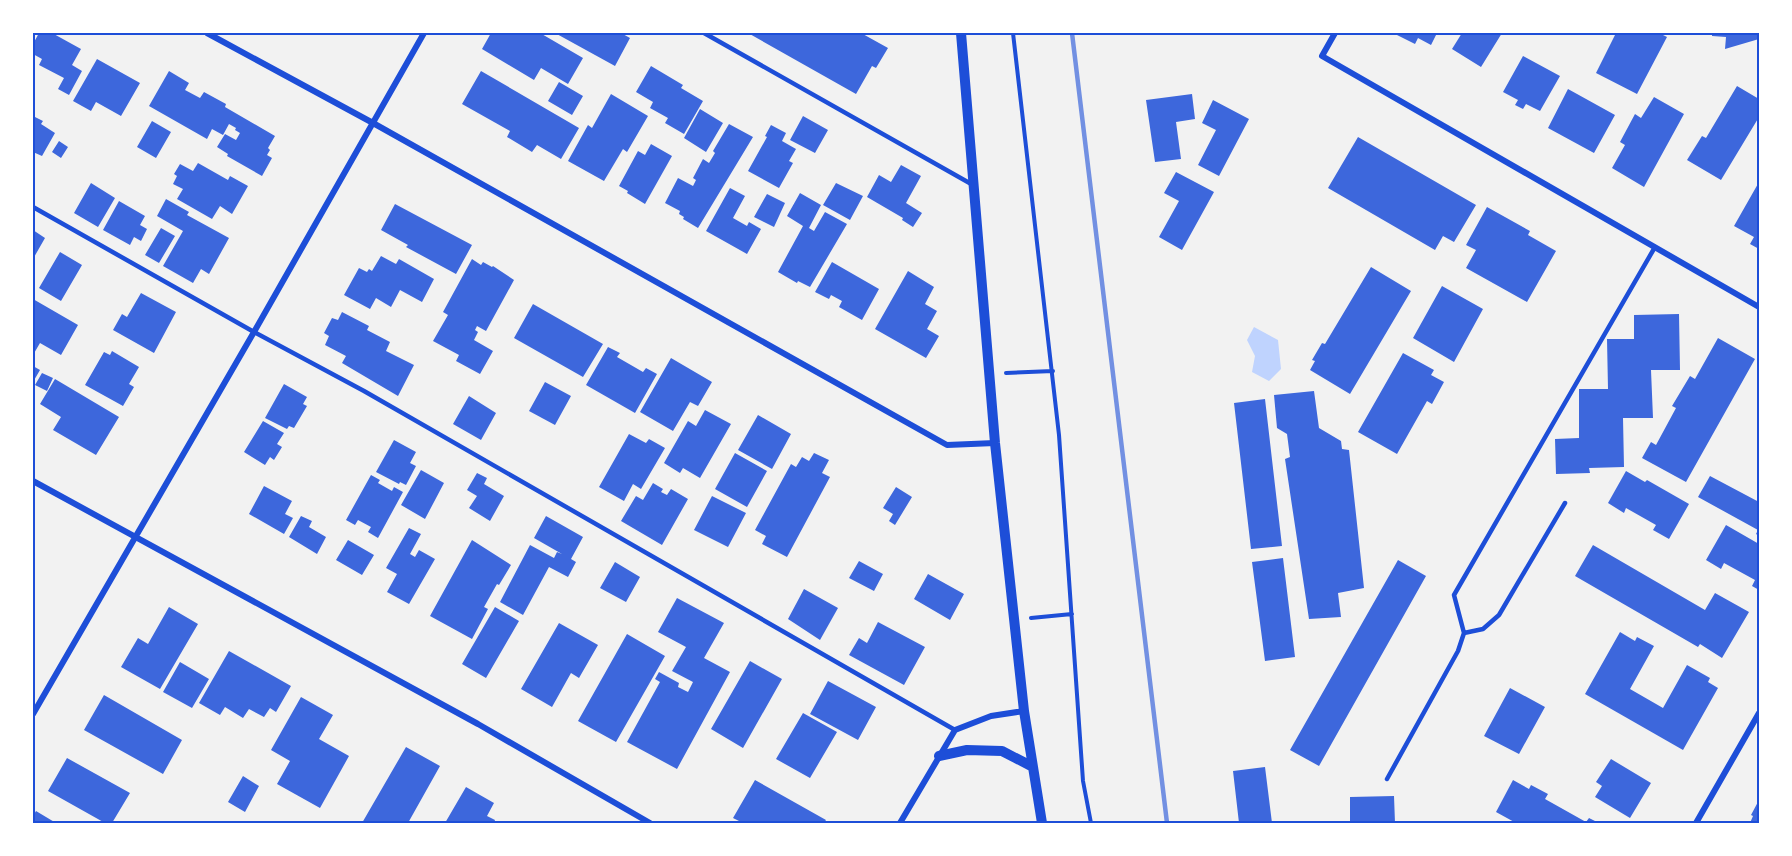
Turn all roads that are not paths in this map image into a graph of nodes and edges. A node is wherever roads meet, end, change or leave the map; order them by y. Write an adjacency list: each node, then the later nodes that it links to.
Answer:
1 (207, 33): 6 (street)
2 (424, 33): 6 (street)
3 (704, 33): 7 (lane)
4 (961, 33): 7 (street)
5 (1335, 33): 9 (street)
6 (373, 123): 11 (street); 12 (street)
7 (974, 186): 12 (street)
8 (33, 207): 11 (lane)
9 (1655, 247): 10 (street); 16 (lane)
10 (1759, 307)
11 (254, 332): 15 (street); 20 (lane)
12 (995, 443): 17 (street)
13 (33, 481): 15 (street)
14 (1565, 502): 16 (lane)
15 (134, 537): 19 (street); 24 (street)
16 (1464, 633): 23 (lane)
17 (1024, 711): 20 (street); 22 (street)
18 (1759, 713): 27 (street)
19 (33, 714)
20 (955, 730): 21 (street)
21 (939, 756): 22 (street); 25 (street)
22 (1033, 767): 26 (street)
23 (1387, 779)
24 (650, 823)
25 (900, 823)
26 (1042, 823)
27 (1696, 823)

